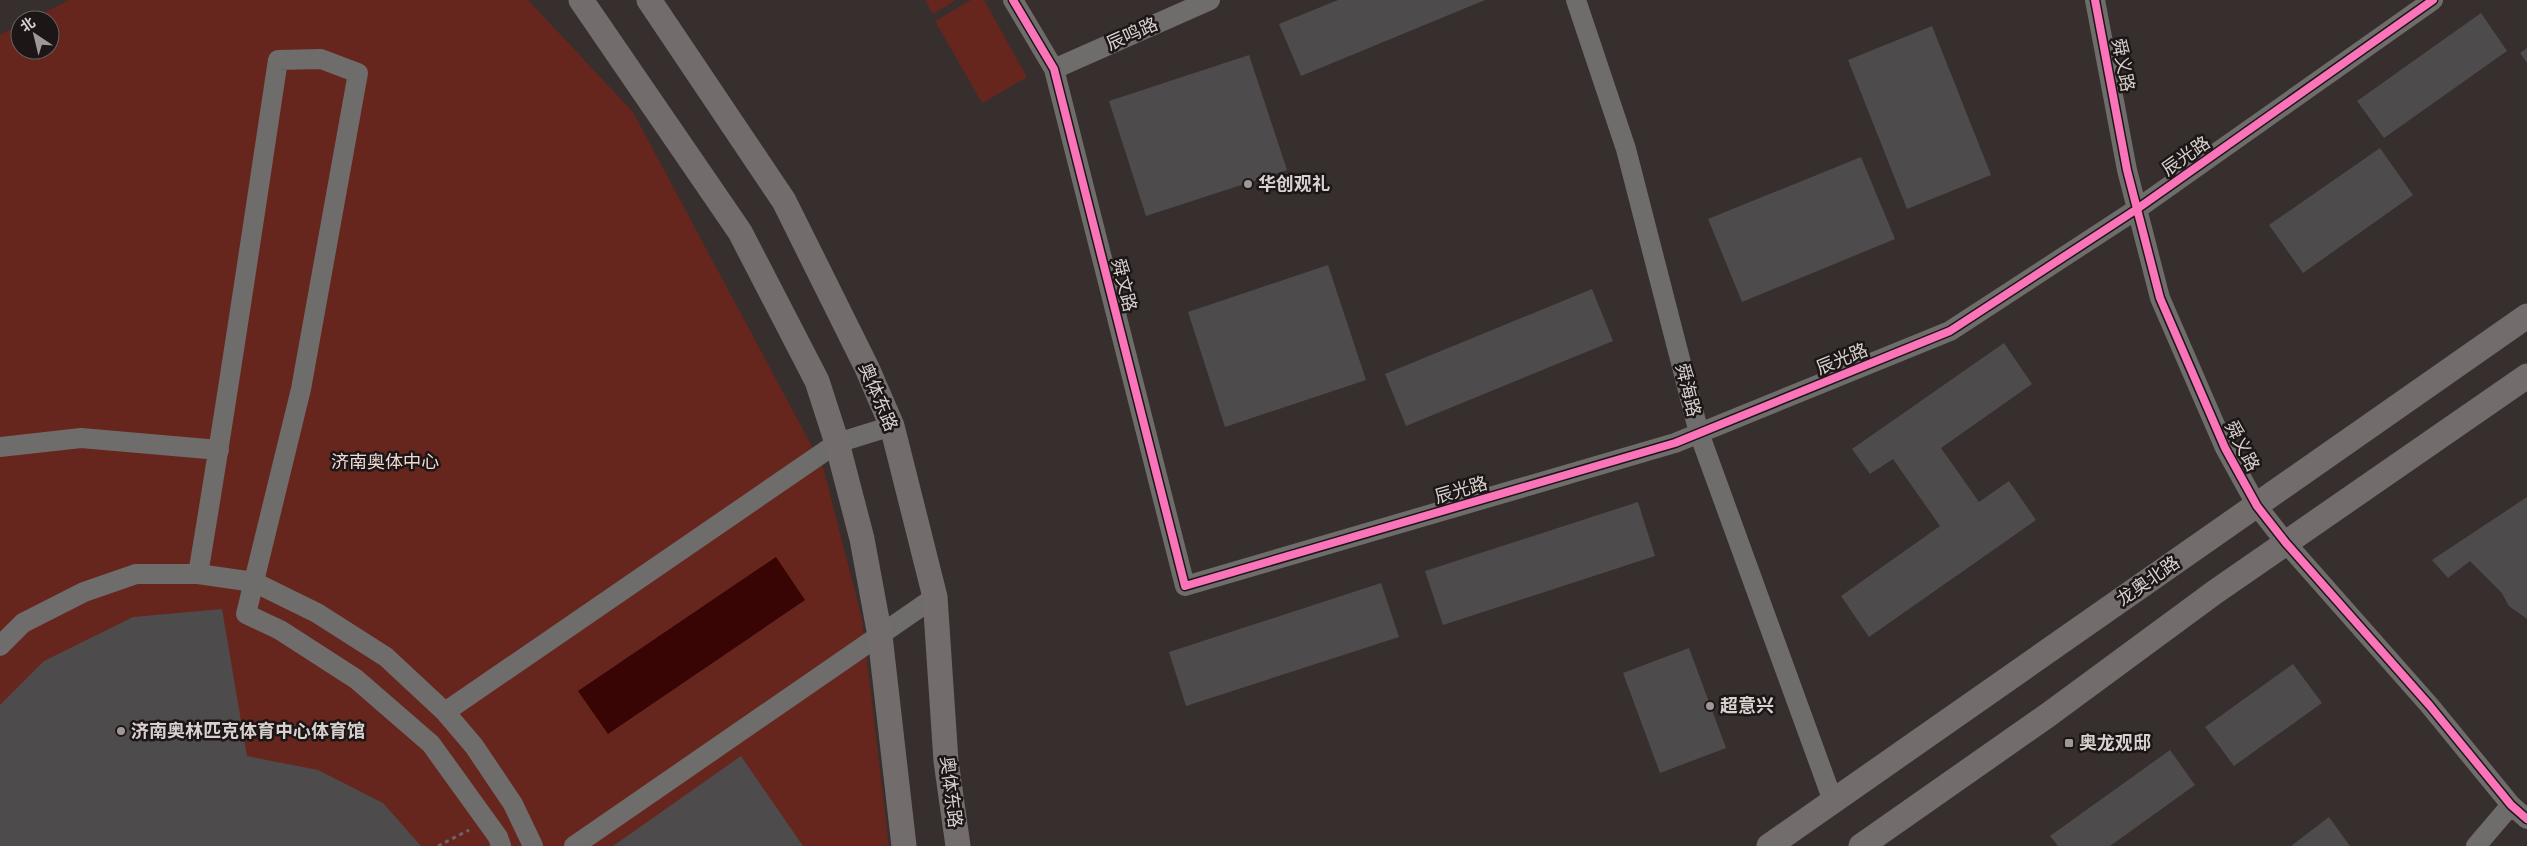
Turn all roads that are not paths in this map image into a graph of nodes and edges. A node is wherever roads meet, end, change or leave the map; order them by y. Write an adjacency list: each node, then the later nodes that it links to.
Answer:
1 (581, 0): 14 (main road)
2 (650, 0): 12 (main road, 奥体东路)
3 (1013, 0): 8 (street, 舜文路)
4 (1210, 0): 8 (street, 辰鸣路)
5 (1576, 0): 13 (street, 舜海路)
6 (2095, 0): 9 (street, 舜义路)
7 (2433, 0): 9 (street, 辰光路)
8 (1054, 69): 21 (street, 舜文路)
9 (2137, 209): 13 (street, 辰光路); 17 (street, 舜义路)
10 (2527, 316): 17 (main road, 龙奥北路)
11 (2527, 376): 18 (main road)
12 (892, 426): 14 (street); 22 (main road, 奥体东路)
13 (1698, 433): 21 (street, 辰光路); 26 (street, 舜海路)
14 (837, 443): 23 (main road); 25 (street)
15 (0, 447): 16 (street)
16 (219, 450): 19 (street); 20 (street)
17 (2257, 506): 18 (street, 舜义路); 26 (main road, 龙奥北路)
18 (2286, 543): 27 (street, 舜义路); 35 (main road)
19 (198, 574): 20 (street); 24 (street)
20 (254, 582): 25 (street); 29 (street)
21 (1185, 586)
22 (935, 597): 23 (street); 33 (main road, 奥体东路)
23 (880, 636): 31 (street); 32 (main road)
24 (0, 646)
25 (445, 712): 30 (street)
26 (1833, 801): 34 (main road, 龙奥北路)
27 (2511, 805): 28 (street, 舜义路); 36 (street)
28 (2527, 819)
29 (501, 846)
30 (532, 846)
31 (574, 846)
32 (904, 846)
33 (958, 846)
34 (1769, 846)
35 (1861, 846)
36 (2476, 846)

